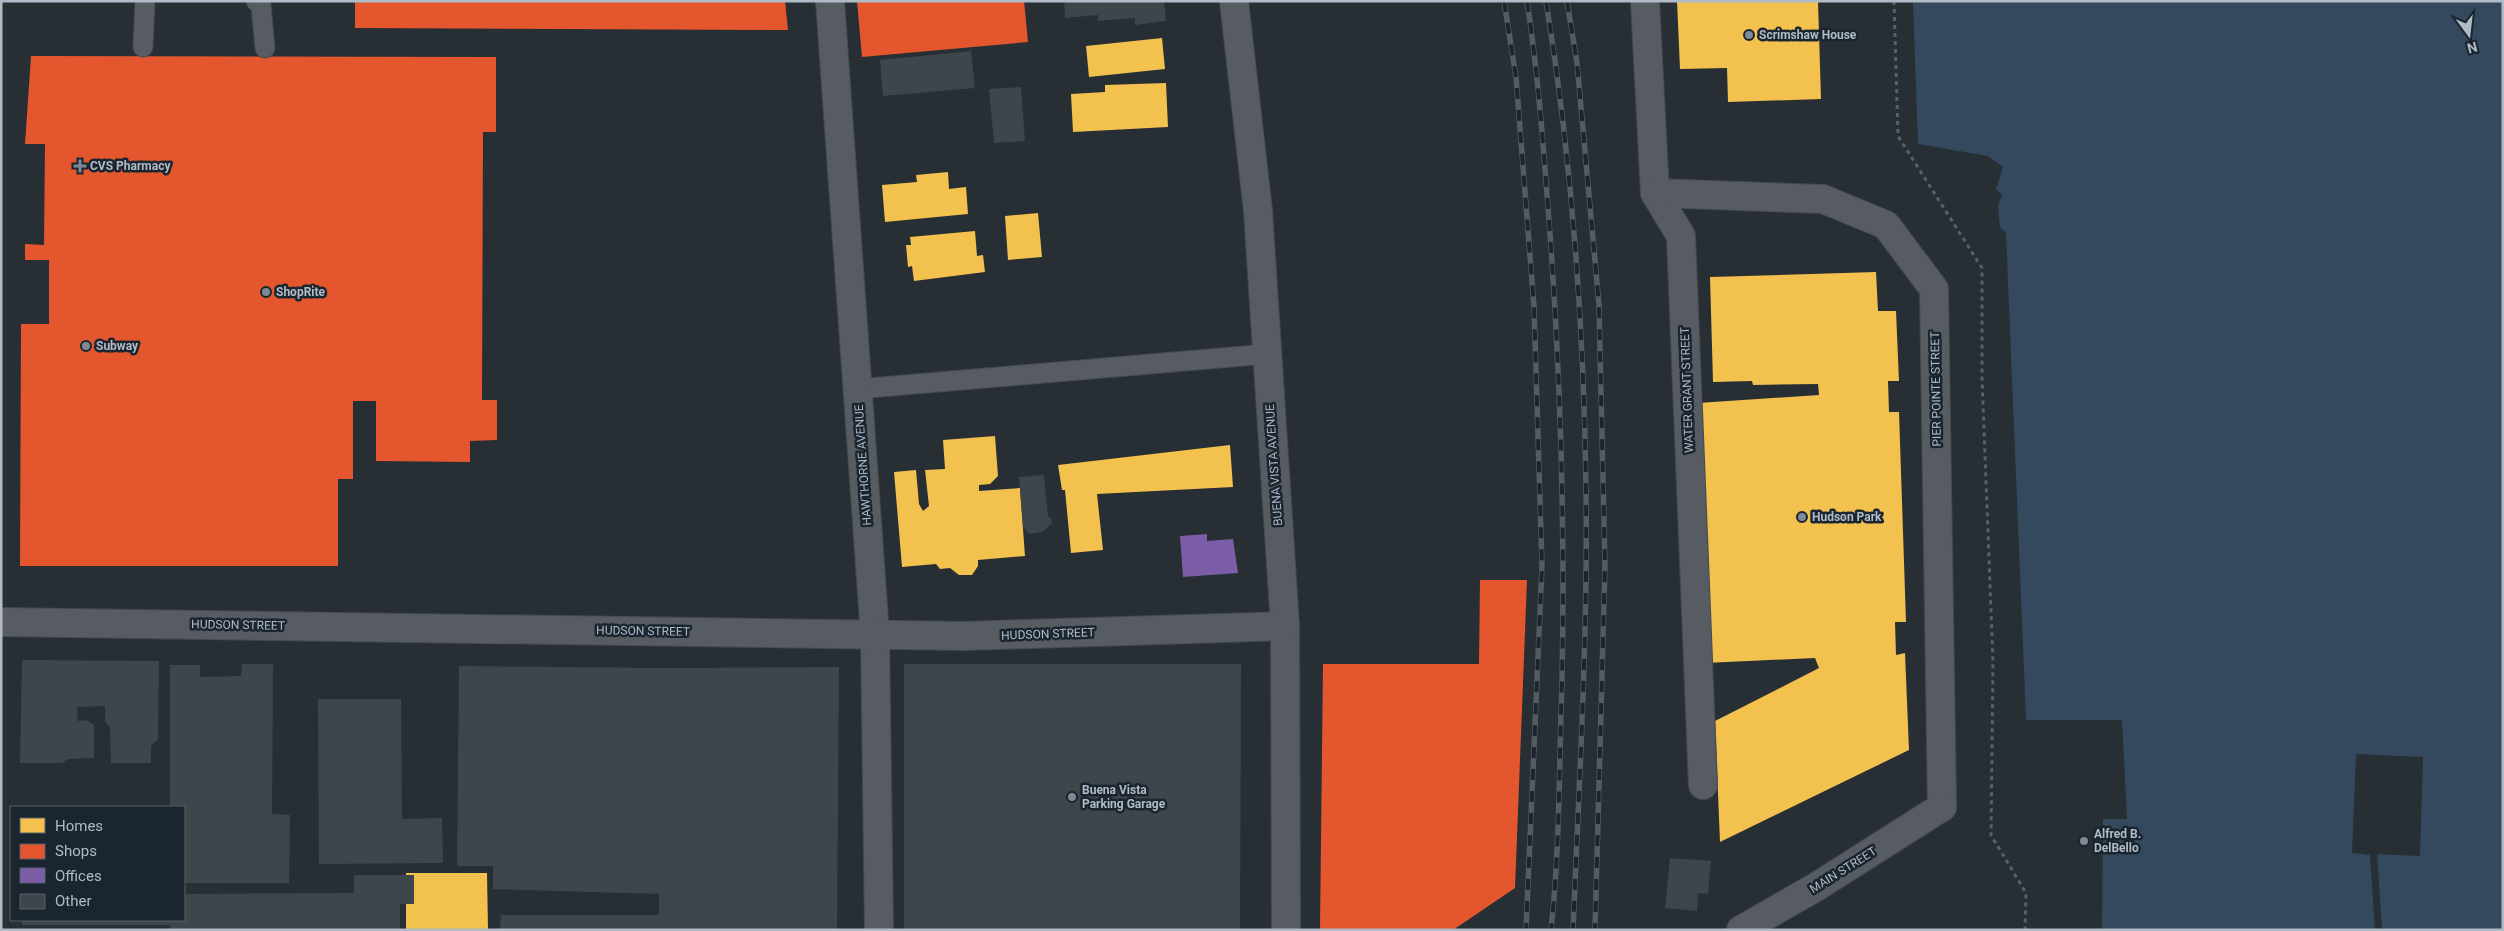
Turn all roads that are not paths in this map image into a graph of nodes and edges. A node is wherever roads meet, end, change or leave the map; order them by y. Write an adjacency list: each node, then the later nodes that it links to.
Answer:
1 (145, 1): 6 (lane)
2 (256, 1): 7 (lane)
3 (830, 1): 10 (street, HAWTHORNE AVENUE)
4 (1234, 1): 9 (street, BUENA VISTA AVENUE)
5 (1645, 1): 8 (street, WATER GRANT STREET)
6 (143, 47)
7 (264, 48)
8 (1655, 193): 14 (street, WATER GRANT STREET); 15 (street, PIER POINTE STREET)
9 (1267, 354): 10 (lane); 12 (street, BUENA VISTA AVENUE)
10 (858, 390): 13 (street, HAWTHORNE AVENUE)
11 (1, 622): 13 (street, HUDSON STREET)
12 (1285, 626): 13 (street, HUDSON STREET); 17 (street, BUENA VISTA AVENUE)
13 (875, 635): 16 (street, HAWTHORNE AVENUE)
14 (1703, 785)
15 (1942, 806): 18 (street, MAIN STREET)
16 (879, 930)
17 (1286, 930)
18 (1741, 930)

